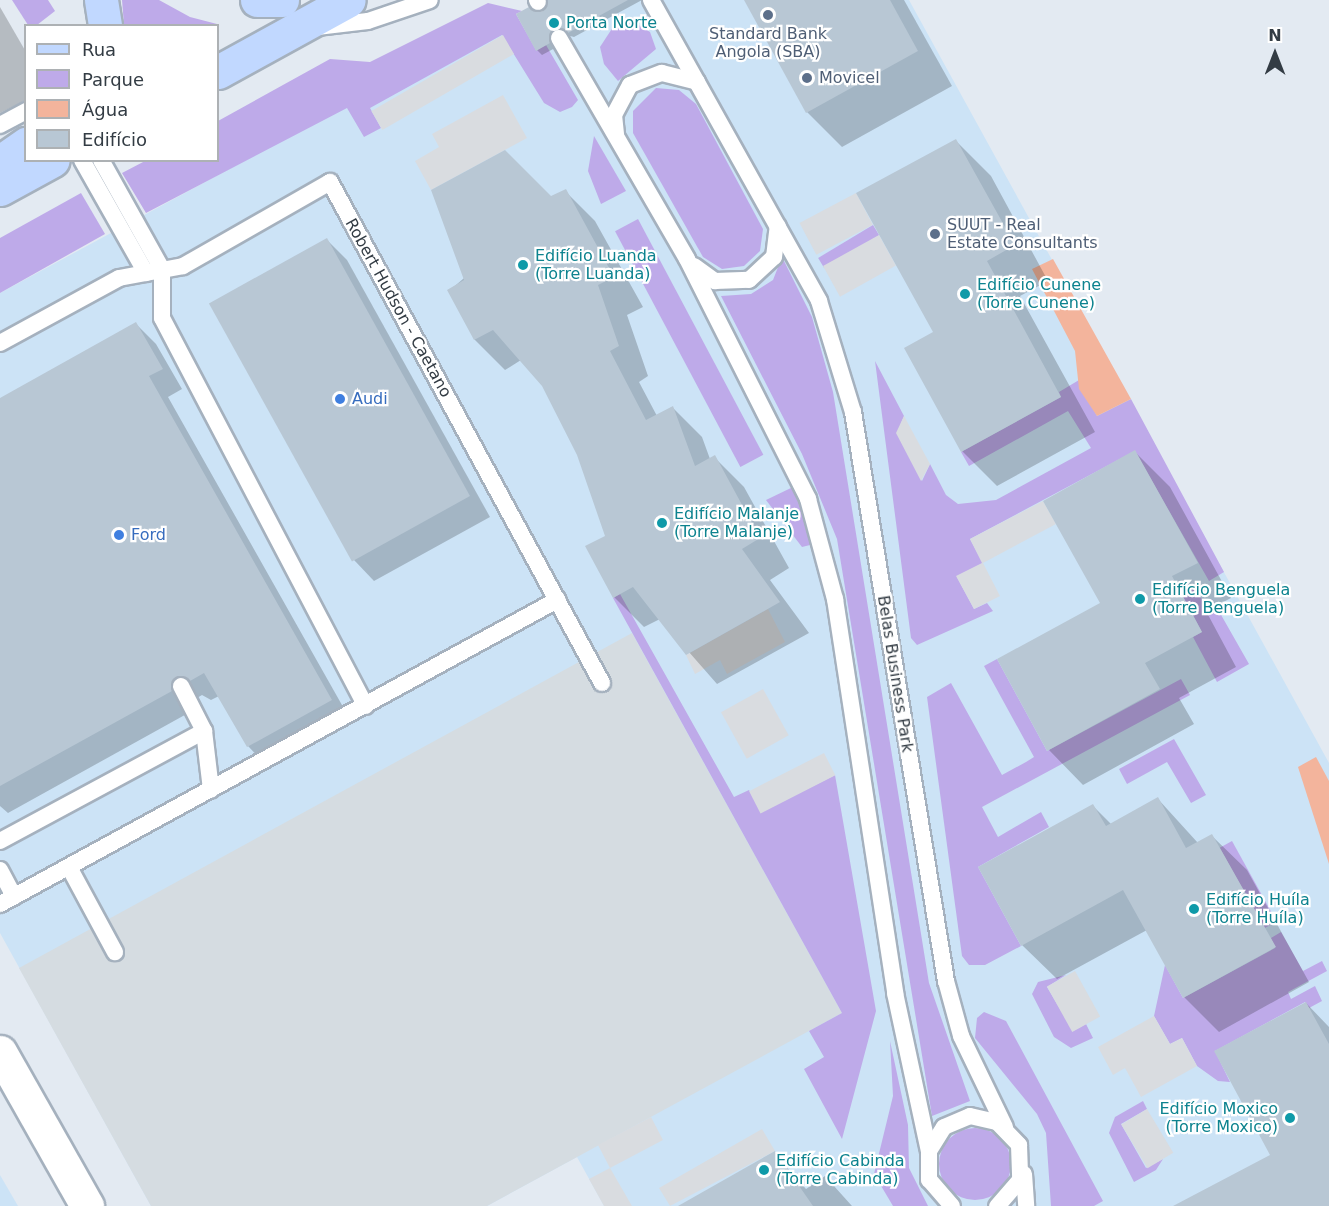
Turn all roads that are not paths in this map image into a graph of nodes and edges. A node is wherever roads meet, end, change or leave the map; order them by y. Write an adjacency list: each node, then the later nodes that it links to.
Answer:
1 (101, 0): 7 (main road)
2 (257, 0): 3 (main road)
3 (282, 0)
4 (349, 0): 8 (main road)
5 (430, 0): 8 (lane)
6 (651, 0): 11 (lane, Belas Business Park)
7 (105, 24)
8 (298, 29): 10 (main road)
9 (559, 38): 15 (lane)
10 (219, 71)
11 (698, 82): 15 (lane); 21 (lane, Belas Business Park)
12 (24, 112): 13 (lane)
13 (0, 125)
14 (24, 145): 16 (main road)
15 (621, 148): 22 (lane)
16 (0, 162)
17 (49, 162): 20 (main road)
18 (83, 162): 23 (lane)
19 (102, 162): 23 (lane)
20 (0, 189)
21 (778, 224): 22 (lane); 37 (lane, Belas Business Park)
22 (687, 259): 38 (lane)
23 (154, 271): 24 (lane, Robert Hudson - Caetano); 25 (lane, Robert Hudson - Caetano); 28 (lane)
24 (0, 343)
25 (557, 600): 26 (lane, Robert Hudson - Caetano); 28 (lane)
26 (602, 683)
27 (181, 686): 29 (lane)
28 (366, 706): 30 (lane)
29 (204, 730): 30 (lane); 31 (lane)
30 (211, 790): 32 (lane)
31 (0, 841)
32 (69, 867): 34 (lane); 35 (lane)
33 (0, 870): 34 (lane)
34 (7, 900)
35 (115, 952)
36 (0, 1052): 41 (street)
37 (1005, 1127): 38 (lane); 39 (lane, Belas Business Park)
38 (928, 1151): 40 (lane)
39 (1023, 1166): 42 (lane); 43 (lane, Belas Business Park)
40 (949, 1205)
41 (87, 1206)
42 (997, 1206)
43 (1026, 1206)

